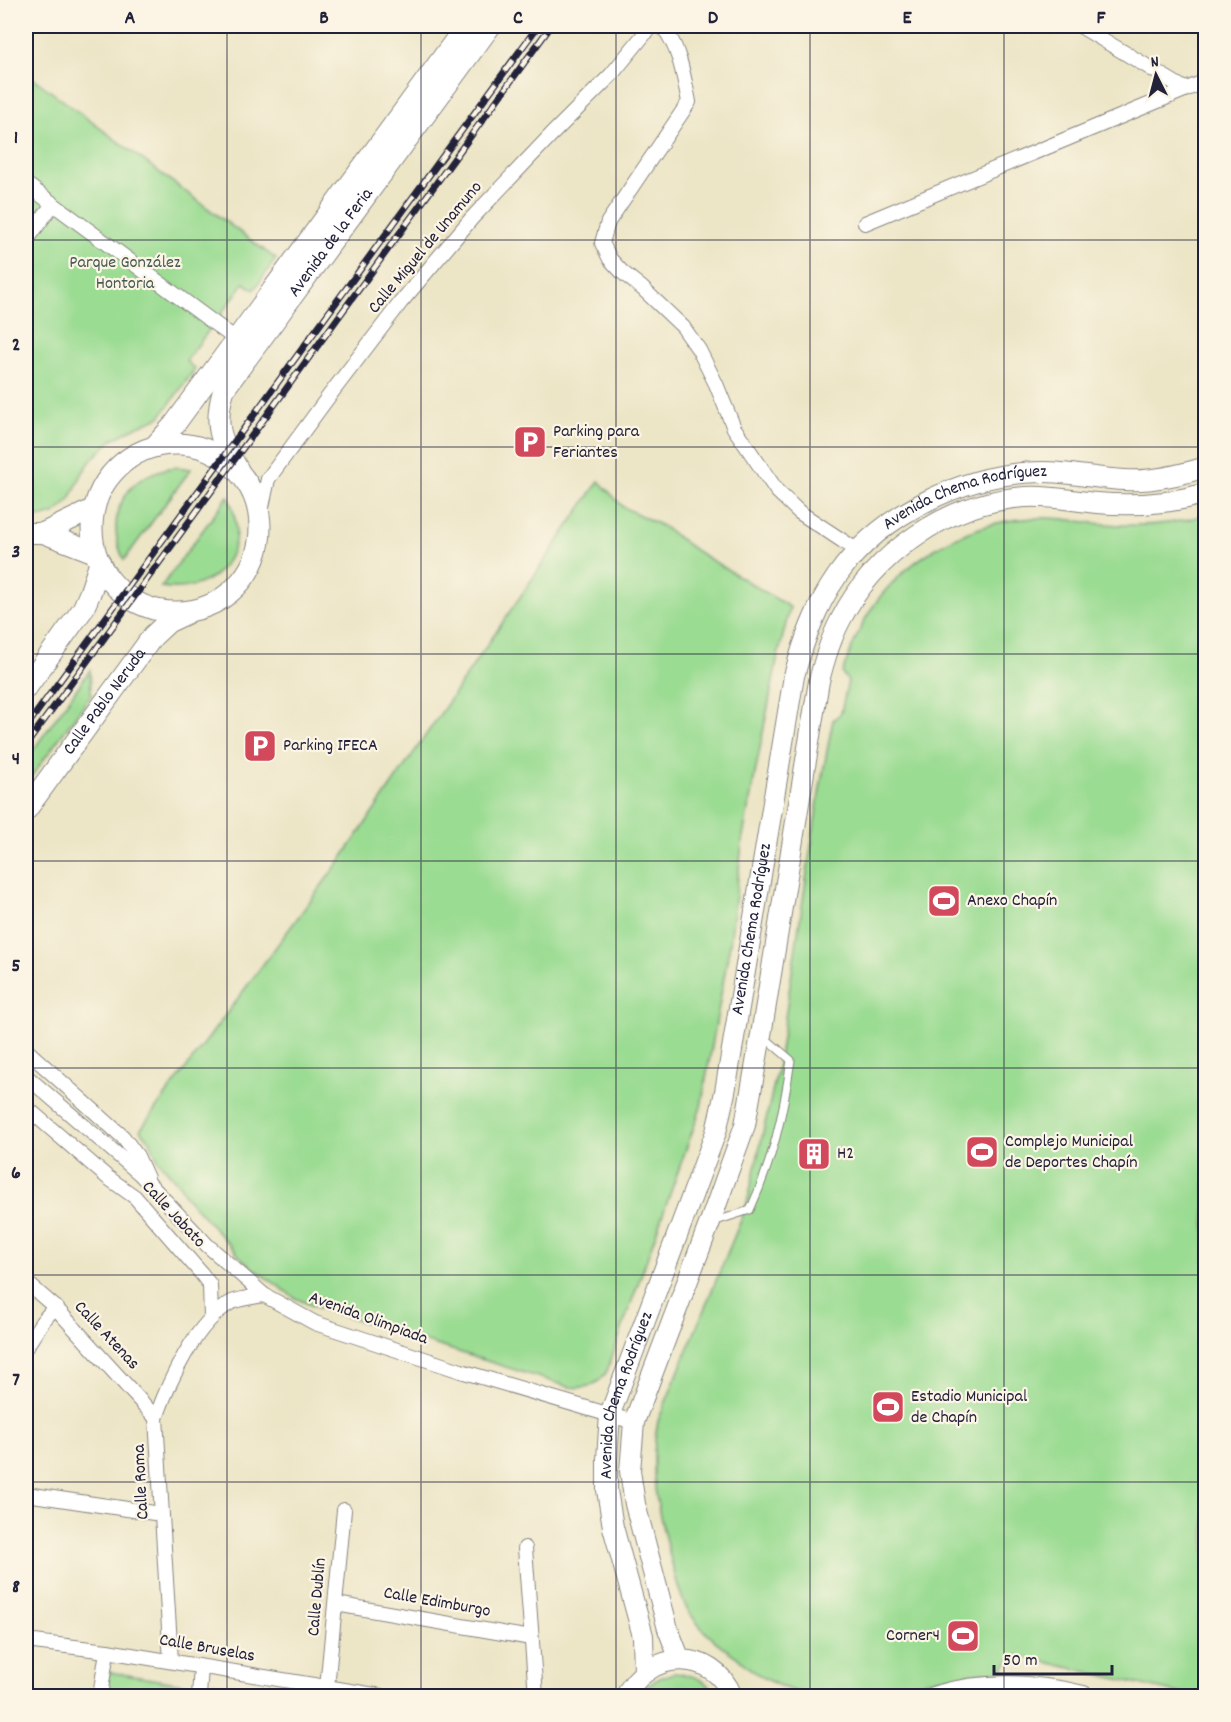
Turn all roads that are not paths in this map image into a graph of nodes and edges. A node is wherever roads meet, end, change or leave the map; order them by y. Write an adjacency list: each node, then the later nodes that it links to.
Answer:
1 (466, 26): 12 (main road, Avenida de la Feria)
2 (490, 26): 15 (main road, Avenida de la Feria)
3 (651, 26): 18 (street, Calle Miguel de Unamuno)
4 (662, 26): 20 (street)
5 (1080, 26): 7 (street)
6 (1206, 81): 7 (street)
7 (1185, 89): 10 (street)
8 (26, 184): 9 (street)
9 (53, 204): 11 (street); 12 (street)
10 (865, 223)
11 (26, 242)
12 (237, 340): 13 (main road, Avenida de la Feria)
13 (155, 446): 15 (main road); 17 (main road)
14 (1206, 467): 20 (main road, Avenida Chema Rodríguez)
15 (238, 470): 18 (main road)
16 (1206, 493): 25 (main road, Avenida Chema Rodríguez)
17 (93, 509): 19 (main road); 21 (main road)
18 (260, 516): 22 (main road)
19 (34, 533): 21 (main road)
20 (858, 550): 38 (main road, Avenida Chema Rodríguez)
21 (97, 558): 22 (main road); 23 (main road)
22 (196, 610): 24 (main road, Calle Pablo Neruda)
23 (26, 688)
24 (26, 810)
25 (761, 1035): 31 (main road, Avenida Chema Rodríguez); 31 (lane)
26 (26, 1050): 29 (street)
27 (26, 1076): 29 (street, Avenida Olimpiada)
28 (26, 1107): 30 (street, Calle Jabato)
29 (151, 1185): 32 (street, Avenida Olimpiada)
30 (135, 1197): 32 (street); 36 (street, Calle Jabato)
31 (710, 1222): 40 (main road, Avenida Chema Rodríguez)
32 (207, 1245): 34 (street, Avenida Olimpiada)
33 (26, 1282): 35 (street, Calle Atenas)
34 (264, 1295): 36 (street); 38 (street, Avenida Olimpiada)
35 (55, 1307): 37 (street); 39 (street, Calle Atenas)
36 (211, 1317): 39 (street, Calle Roma)
37 (26, 1347)
38 (610, 1414): 40 (street, Avenida Olimpiada); 52 (main road, Avenida Chema Rodríguez)
39 (156, 1418): 43 (street, Calle Roma)
40 (634, 1422): 50 (main road, Avenida Chema Rodríguez)
41 (26, 1494): 43 (street)
42 (344, 1510): 45 (street, Calle Dublín)
43 (161, 1514): 49 (street, Calle Roma)
44 (525, 1548): 46 (street)
45 (336, 1604): 46 (street, Calle Edimburgo); 53 (street, Calle Dublín)
46 (531, 1638): 58 (street)
47 (26, 1641): 48 (street, Calle Bruselas)
48 (107, 1651): 49 (street, Calle Bruselas); 55 (street)
49 (171, 1660): 51 (street, Calle Bruselas)
50 (680, 1660): 52 (main road); 60 (main road)
51 (201, 1667): 53 (street, Calle Bruselas); 56 (street)
52 (644, 1672): 59 (main road)
53 (327, 1688): 57 (street, Calle Bruselas)
54 (1023, 1692): 61 (main road); 62 (main road)
55 (100, 1696)
56 (199, 1696)
57 (381, 1696)
58 (536, 1696)
59 (626, 1696)
60 (732, 1696)
61 (936, 1696)
62 (1083, 1696)

